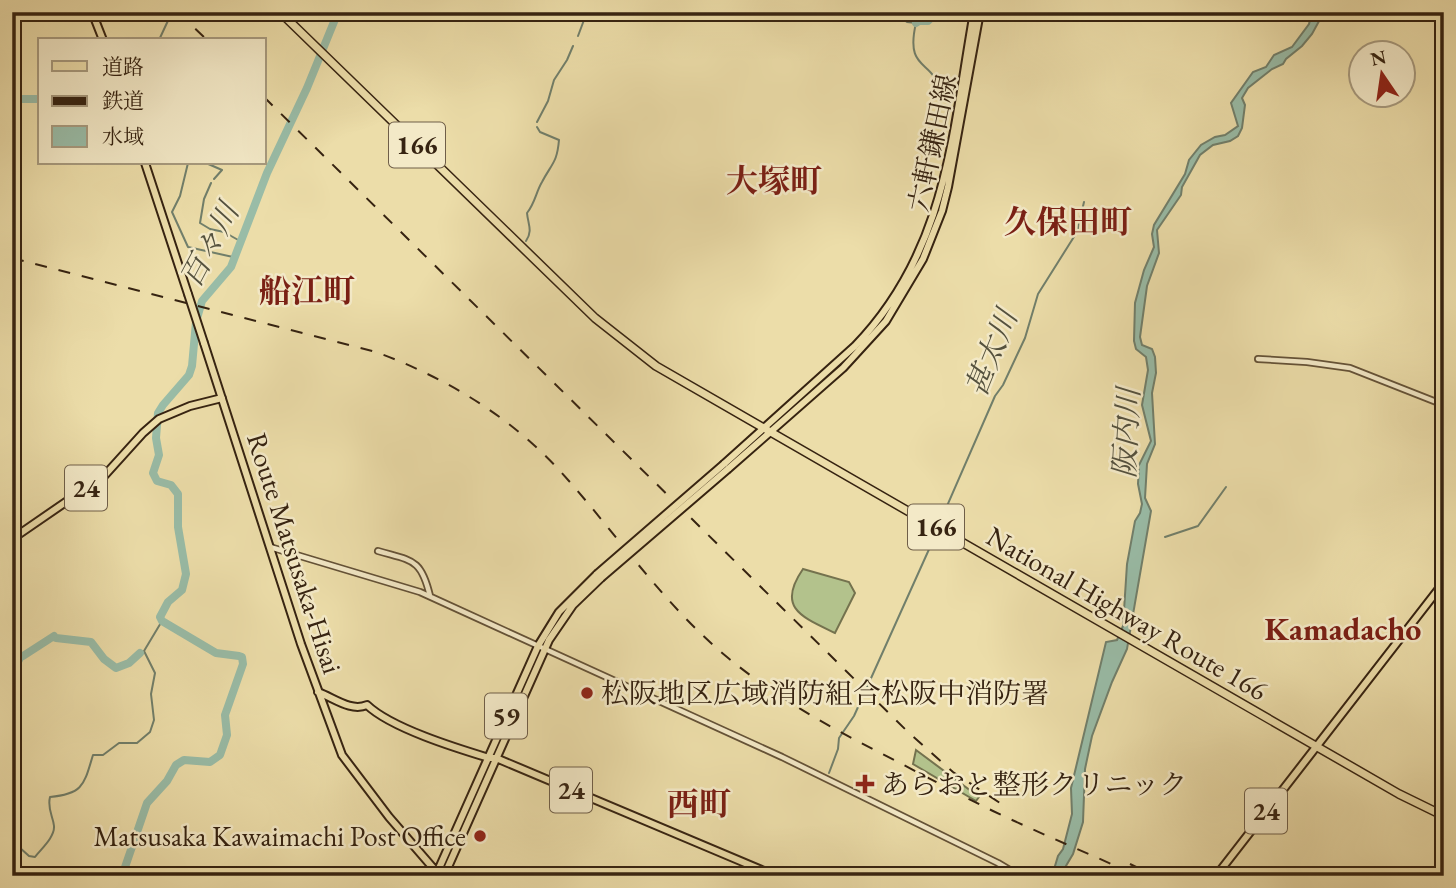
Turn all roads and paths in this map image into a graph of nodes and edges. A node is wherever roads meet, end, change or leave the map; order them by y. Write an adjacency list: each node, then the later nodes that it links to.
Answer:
1 (92, 12): 5 (main road)
2 (280, 12): 10 (highway, National Highway Route 166 / 166)
3 (974, 12): 10 (main road, 六軒鎌田線)
4 (980, 12): 11 (main road, 六軒鎌田線)
5 (102, 38)
6 (145, 164): 8 (main road, Route Matsusaka-Hisai, bridge)
7 (1258, 359): 9 (street)
8 (222, 398): 13 (main road, 24); 14 (main road, Route Matsusaka-Hisai)
9 (1444, 405)
10 (763, 427): 11 (highway, National Highway Route 166 / 166); 12 (main road, 59)
11 (772, 432): 12 (main road, 59); 20 (highway, National Highway Route 166 / 166)
12 (726, 466): 18 (main road, 59, bridge)
13 (12, 539)
14 (270, 547): 17 (street); 19 (main road, Route Matsusaka-Hisai)
15 (377, 551): 17 (street)
16 (1444, 582): 20 (main road)
17 (430, 597): 18 (street)
18 (541, 648): 21 (main road, 59); 25 (street)
19 (318, 692): 21 (main road, Route Matsusaka-Hisai / 24); 23 (main road)
20 (1317, 746): 22 (highway, National Highway Route 166 / 166); 26 (main road, 24)
21 (492, 758): 23 (main road, 59); 24 (main road, Route Matsusaka-Hisai / 24)
22 (1444, 816)
23 (439, 875)
24 (776, 876)
25 (1020, 876)
26 (1216, 876)

